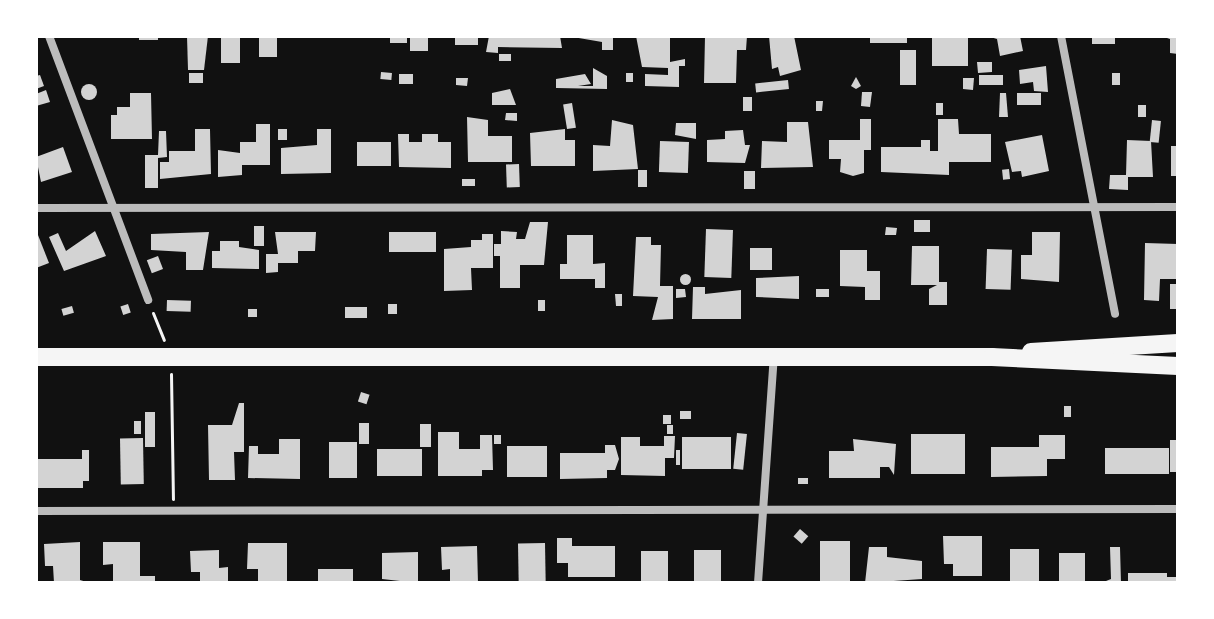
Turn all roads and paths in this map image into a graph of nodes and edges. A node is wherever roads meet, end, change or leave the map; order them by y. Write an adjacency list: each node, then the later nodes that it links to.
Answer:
1 (49, 36): 6 (street)
2 (1061, 36): 3 (street)
3 (1094, 206): 4 (street); 6 (street); 8 (street)
4 (1178, 207)
5 (36, 208): 6 (street)
6 (118, 209): 7 (street)
7 (148, 300): 12 (path)
8 (1115, 314)
9 (1178, 343): 13 (main road)
10 (774, 356): 12 (main road); 13 (main road); 15 (street)
11 (36, 357): 12 (main road)
12 (170, 357): 17 (path)
13 (992, 357): 14 (main road)
14 (1178, 366)
15 (766, 508): 16 (street); 17 (street); 19 (street)
16 (1178, 509)
17 (174, 510): 18 (street)
18 (36, 511)
19 (758, 583)

